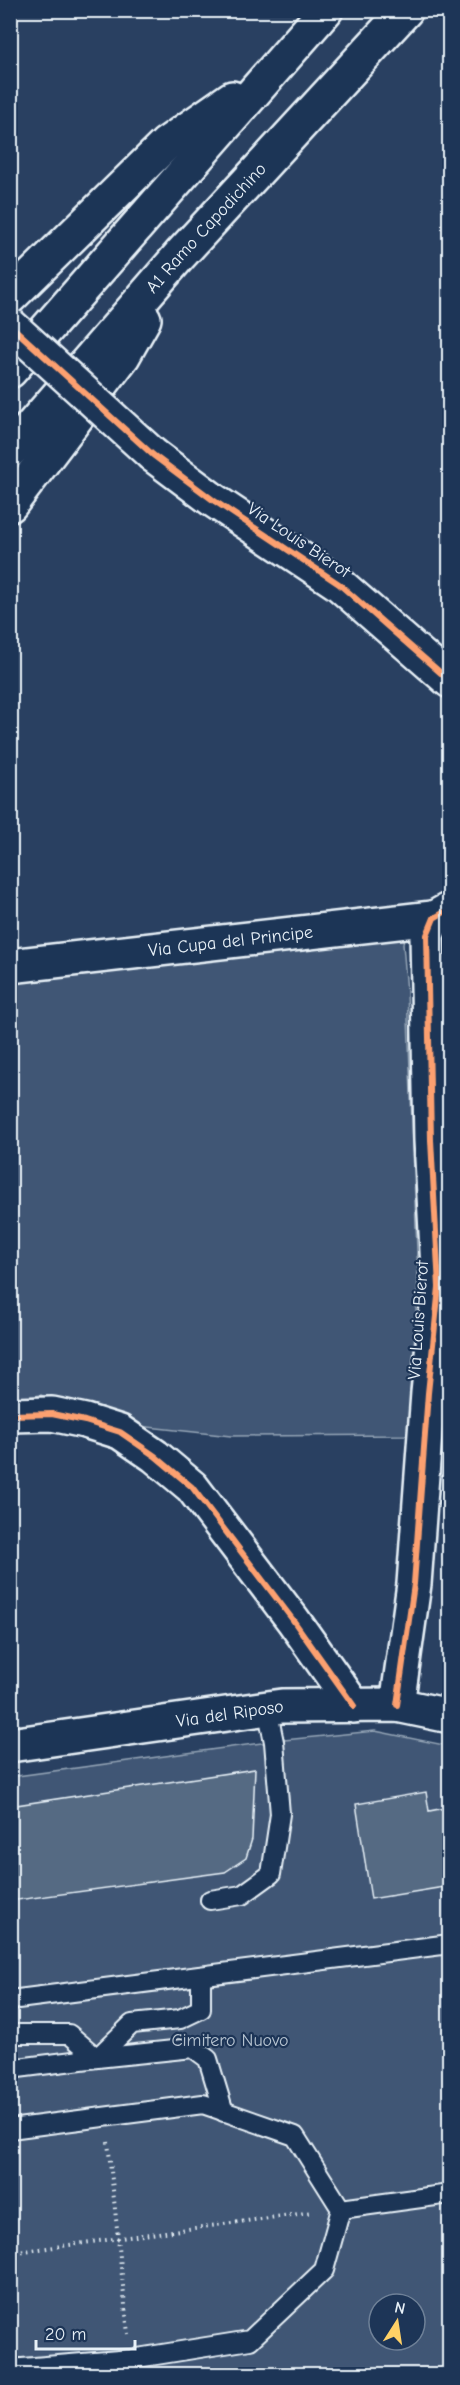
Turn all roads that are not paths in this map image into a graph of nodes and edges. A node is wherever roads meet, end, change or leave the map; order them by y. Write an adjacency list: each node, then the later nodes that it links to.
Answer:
1 (326, 10): 3 (main road)
2 (406, 10): 4 (main road, A1 Ramo Capodichino)
3 (273, 69): 5 (main road); 7 (main road)
4 (180, 255): 8 (main road, A1 Ramo Capodichino); 9 (main road)
5 (10, 297)
6 (10, 325): 10 (main road, Via Louis Bierot, bridge)
7 (10, 371)
8 (10, 451)
9 (10, 506)
10 (450, 681)
11 (444, 914): 12 (main road, Via Cupa del Principe); 14 (main road, Via Louis Bierot)
12 (10, 966)
13 (10, 1415): 15 (main road)
14 (397, 1705): 15 (main road, Via del Riposo); 17 (main road, Via del Riposo)
15 (354, 1706): 16 (main road, Via del Riposo)
16 (267, 1708): 18 (main road, Via del Riposo); 19 (lane)
17 (450, 1716)
18 (10, 1745)
19 (210, 1900)
20 (450, 1944): 21 (lane)
21 (201, 1976): 22 (lane); 24 (lane)
22 (10, 2000)
23 (10, 2034): 24 (lane)
24 (97, 2058): 25 (lane); 26 (lane)
25 (10, 2069)
26 (224, 2112): 27 (lane); 29 (lane)
27 (10, 2129)
28 (450, 2194): 29 (lane)
29 (341, 2208): 30 (lane)
30 (132, 2367): 31 (lane)
31 (10, 2369)

